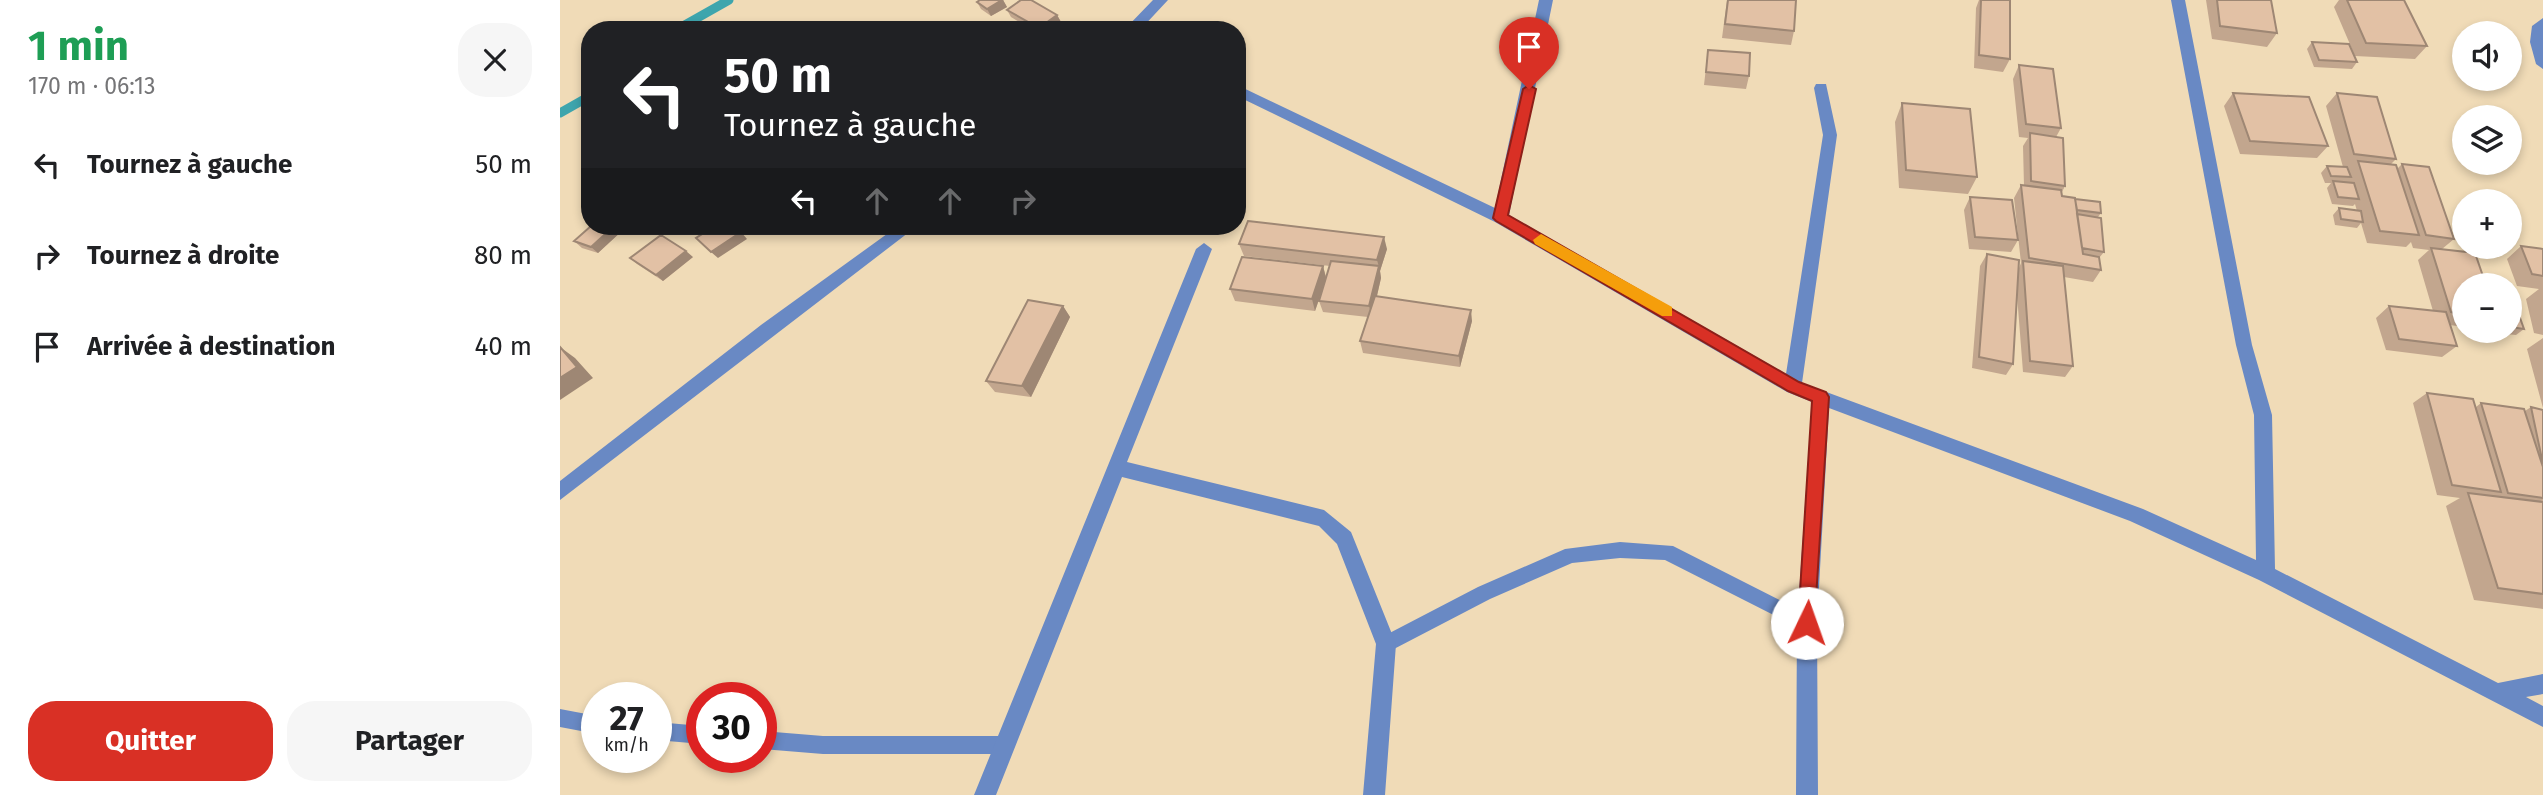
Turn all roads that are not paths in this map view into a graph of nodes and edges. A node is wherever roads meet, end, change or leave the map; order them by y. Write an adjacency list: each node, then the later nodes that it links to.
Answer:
1 (1161, 0): 4 (street)
2 (1546, 0): 9 (street)
3 (2178, 0): 16 (street)
4 (1139, 21)
5 (2543, 23): 6 (street)
6 (2543, 64)
7 (1821, 88): 12 (street)
8 (1246, 94): 9 (street)
9 (1501, 218): 12 (street)
10 (897, 235): 15 (street)
11 (1204, 249): 14 (street)
12 (1793, 387): 13 (street)
13 (1821, 397): 16 (street); 17 (street)
14 (1117, 468): 18 (street); 25 (street)
15 (560, 492)
16 (2266, 574): 20 (street)
17 (1807, 623): 18 (lane); 28 (street)
18 (1386, 644): 27 (street)
19 (2543, 684): 20 (street)
20 (2497, 693): 21 (street)
21 (2543, 717)
22 (560, 718): 23 (lane)
23 (581, 722)
24 (777, 742): 25 (lane)
25 (1005, 745): 26 (street)
26 (985, 795)
27 (1374, 795)
28 (1807, 795)

